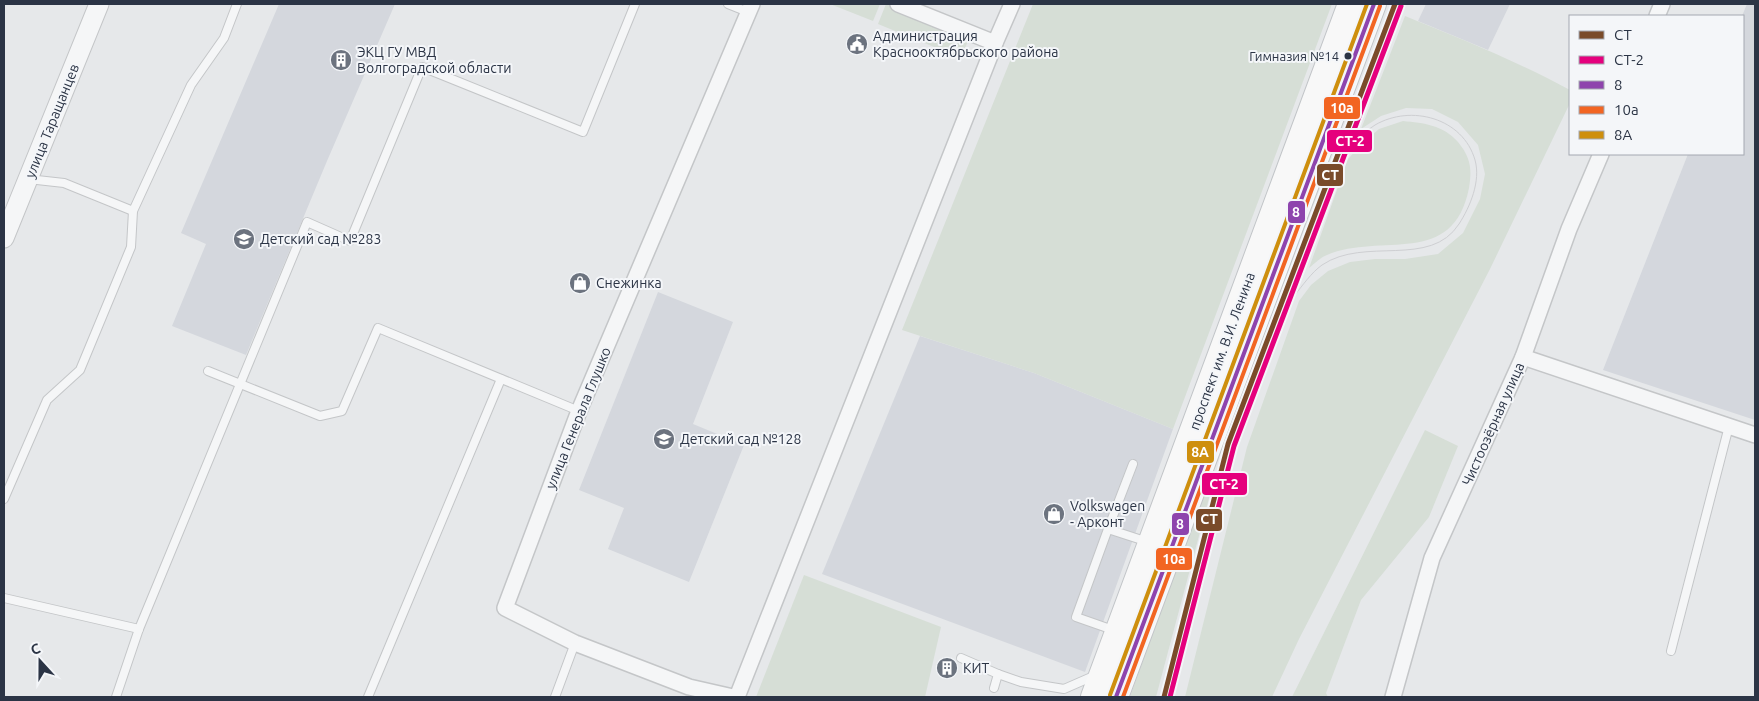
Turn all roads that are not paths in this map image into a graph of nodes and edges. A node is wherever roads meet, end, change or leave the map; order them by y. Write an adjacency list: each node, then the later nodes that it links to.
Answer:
1 (99, 4): 12 (street, улица Таращанцев)
2 (238, 4): 13 (lane)
3 (635, 4): 18 (lane)
4 (728, 4): 9 (lane)
5 (898, 4): 10 (street)
6 (1012, 4): 10 (street)
7 (1350, 4): 25 (main road, проспект им. В.И. Ленина)
8 (1374, 4): 42 (main road, проспект им. В.И. Ленина)
9 (750, 8): 19 (street, улица Генерала Глушко)
10 (995, 43): 40 (street)
11 (1601, 155): 15 (street, Чистоозёрная улица)
12 (28, 179): 13 (lane); 14 (street, улица Таращанцев)
13 (133, 212): 23 (lane)
14 (4, 238)
15 (1523, 357): 20 (street); 43 (street, Чистоозёрная улица)
16 (208, 371): 18 (lane)
17 (501, 379): 18 (lane); 19 (lane); 37 (lane)
18 (239, 384): 27 (lane)
19 (579, 411): 29 (street, улица Генерала Глушко)
20 (1729, 426): 21 (street); 30 (lane)
21 (1755, 435)
22 (1132, 464): 24 (lane)
23 (4, 500)
24 (1108, 529): 25 (lane); 28 (lane)
25 (1150, 543): 28 (main road, проспект им. В.И. Ленина)
26 (4, 598): 27 (lane)
27 (139, 629): 36 (lane)
28 (1118, 632): 32 (main road, проспект им. В.И. Ленина)
29 (574, 643): 35 (street, улица Генерала Глушко); 38 (lane)
30 (1671, 651)
31 (960, 658): 33 (lane)
32 (1102, 672): 33 (lane); 41 (main road, проспект им. В.И. Ленина)
33 (998, 674): 34 (lane)
34 (994, 688)
35 (687, 692): 39 (street, улица Генерала Глушко)
36 (116, 697)
37 (368, 697)
38 (555, 697)
39 (733, 697)
40 (737, 697)
41 (1093, 697)
42 (1116, 697)
43 (1394, 697)

